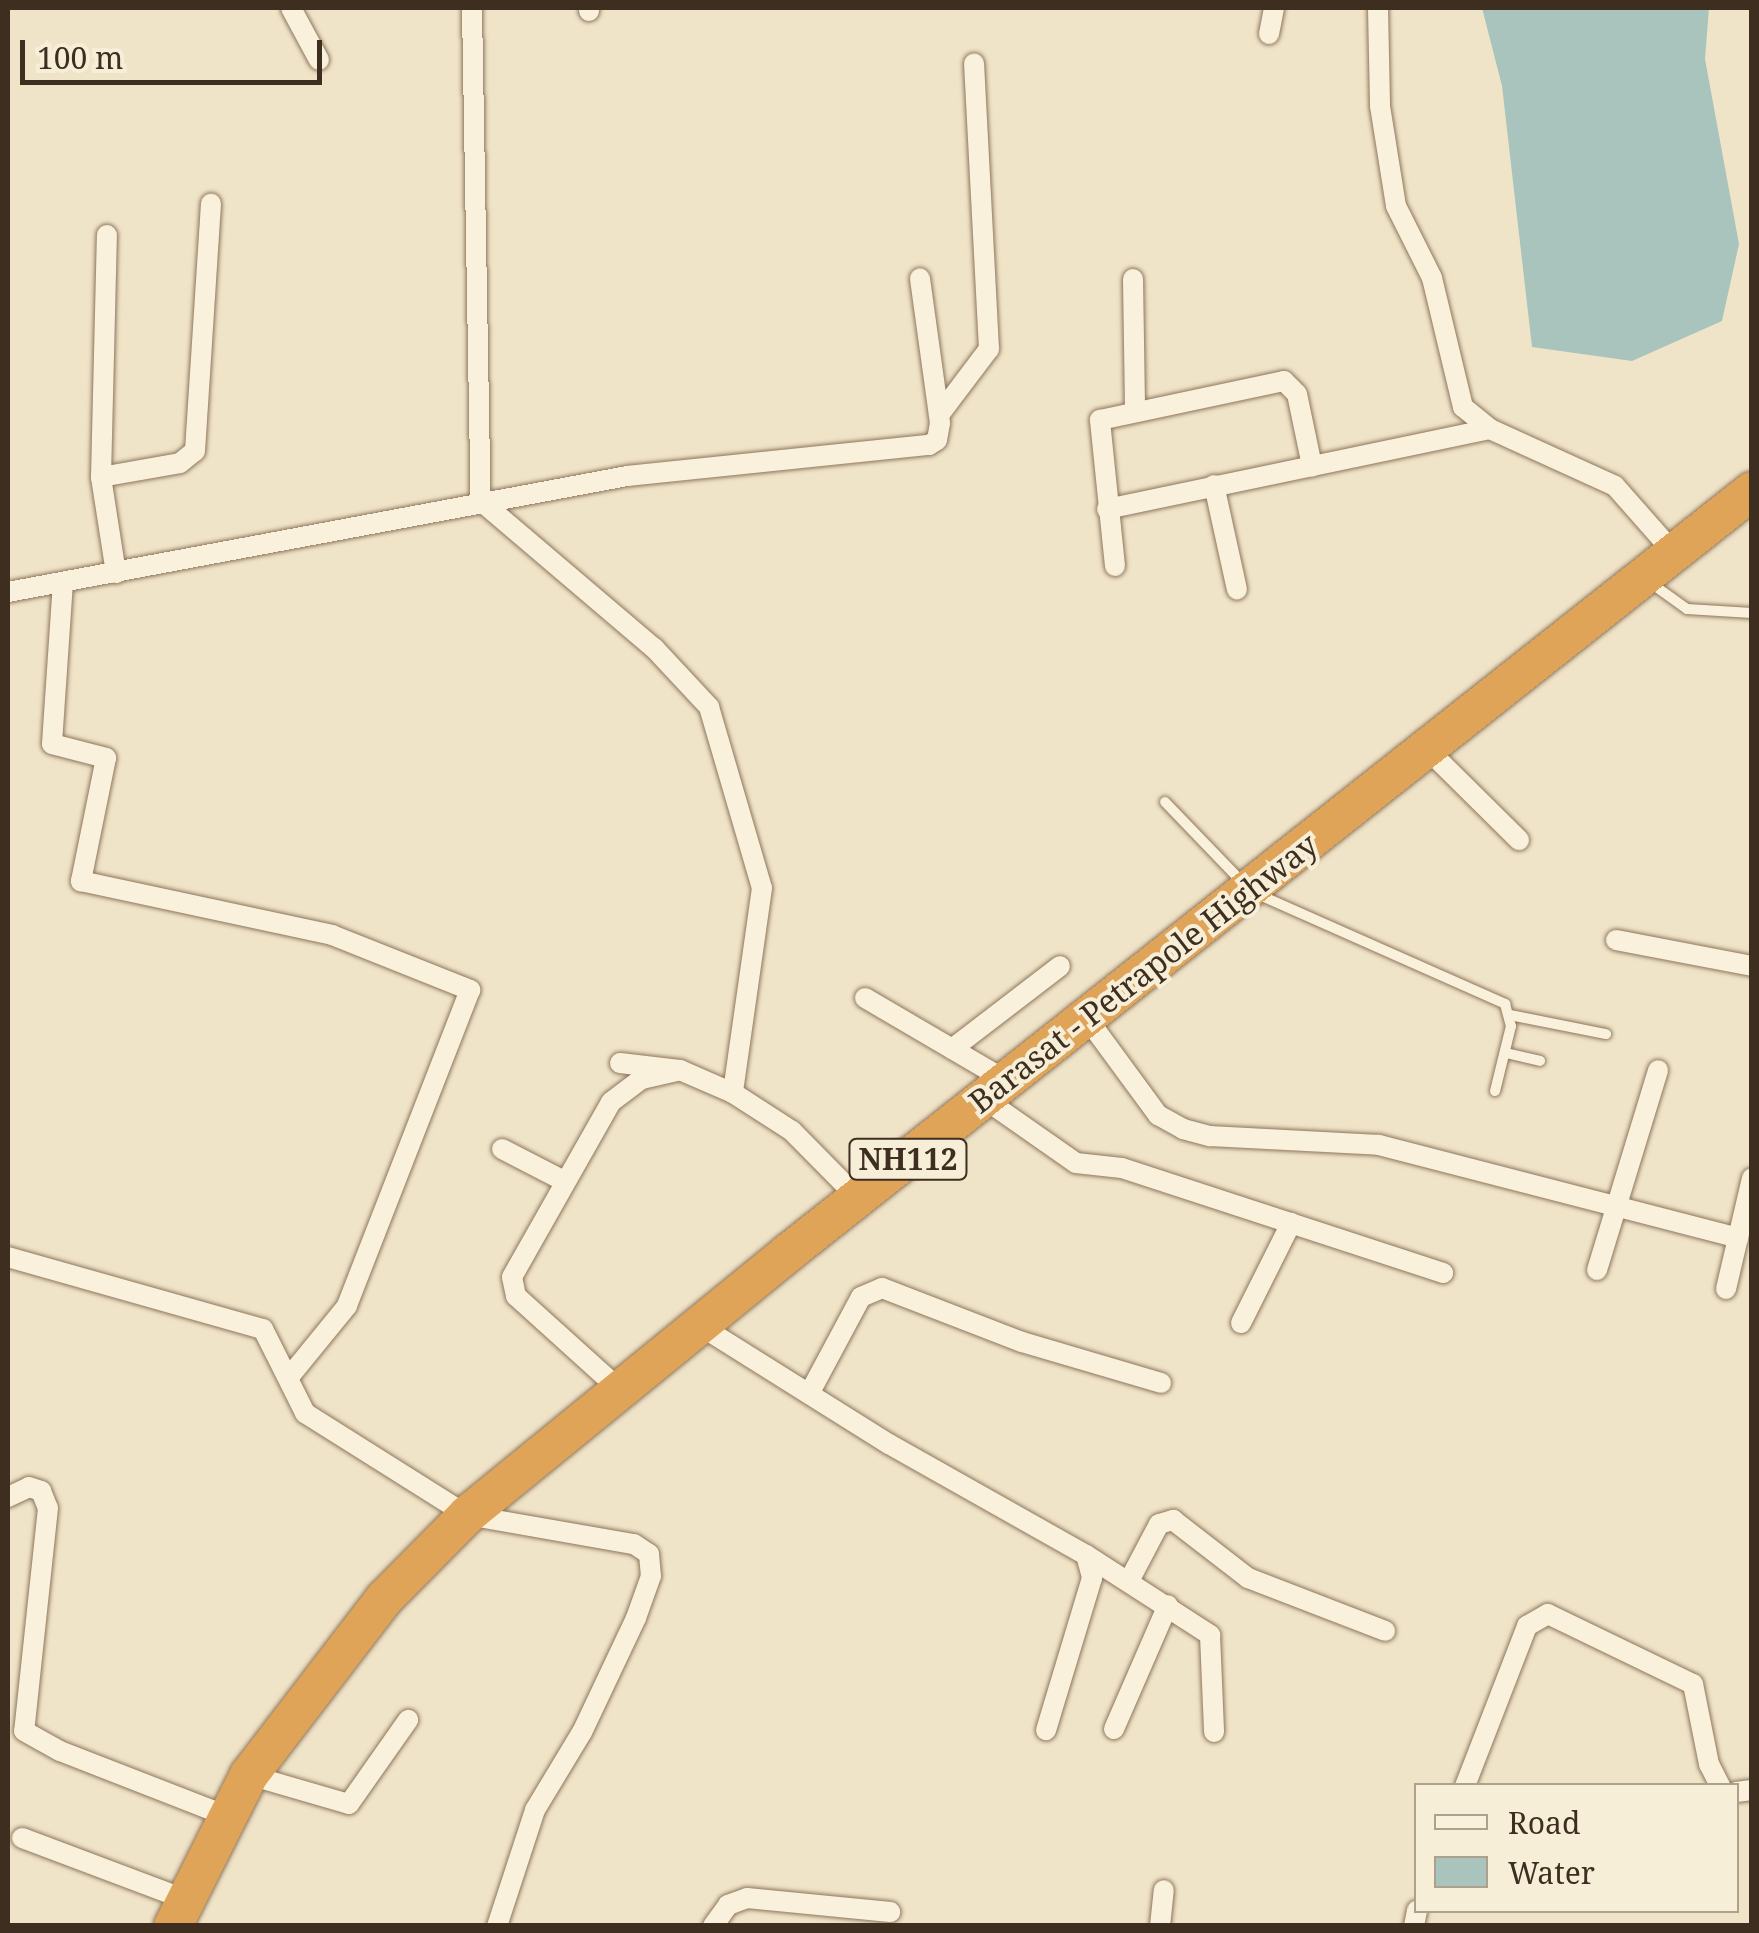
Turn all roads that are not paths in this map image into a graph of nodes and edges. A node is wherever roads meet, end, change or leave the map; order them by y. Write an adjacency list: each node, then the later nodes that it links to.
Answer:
1 (291, 8): 6 (street)
2 (472, 8): 19 (street)
3 (1274, 8): 5 (street)
4 (1378, 8): 14 (street)
5 (1269, 34)
6 (319, 60)
7 (974, 63): 13 (street)
8 (211, 204): 16 (street)
9 (107, 235): 16 (street)
10 (920, 278): 13 (street)
11 (1133, 279): 12 (street)
12 (1135, 412): 15 (street); 20 (street)
13 (940, 415): 19 (street)
14 (1490, 428): 15 (street); 21 (street)
15 (1312, 466): 17 (street)
16 (101, 476): 23 (street)
17 (1214, 485): 20 (street); 26 (street)
18 (1752, 491): 21 (highway, Barasat - Petrapole Highway / NH112)
19 (481, 502): 23 (street); 48 (street)
20 (1107, 509): 22 (street)
21 (1674, 553): 24 (highway, Barasat - Petrapole Highway / NH112)
22 (1115, 566)
23 (116, 573): 25 (street)
24 (1644, 577): 28 (lane); 29 (highway, Barasat - Petrapole Highway / NH112)
25 (63, 582): 27 (street); 62 (street)
26 (1238, 590)
27 (8, 592)
28 (1752, 614)
29 (1426, 748): 31 (street); 32 (highway, Barasat - Petrapole Highway / NH112)
30 (1166, 802): 32 (lane)
31 (1520, 840)
32 (1249, 890): 37 (lane); 38 (highway, Barasat - Petrapole Highway / NH112)
33 (1616, 940): 35 (street)
34 (1060, 966): 40 (street)
35 (1752, 966)
36 (864, 998): 40 (street)
37 (1510, 1015): 39 (lane); 41 (lane)
38 (1086, 1016): 46 (highway, Barasat - Petrapole Highway / NH112); 53 (street)
39 (1606, 1034)
40 (952, 1049): 46 (street)
41 (1506, 1054): 42 (lane); 47 (lane)
42 (1540, 1061)
43 (620, 1064): 44 (street)
44 (680, 1070): 48 (street); 51 (street)
45 (1658, 1070): 53 (street)
46 (995, 1089): 52 (highway, Barasat - Petrapole Highway / NH112); 54 (street)
47 (1495, 1091)
48 (733, 1093): 52 (street)
49 (502, 1149): 51 (street)
50 (1752, 1178): 55 (street)
51 (564, 1180): 64 (street)
52 (858, 1198): 61 (highway, Barasat - Petrapole Highway / NH112)
53 (1617, 1204): 55 (street); 57 (street)
54 (1291, 1223): 58 (street); 60 (street)
55 (1738, 1238): 59 (street)
56 (8, 1257): 62 (street)
57 (1597, 1270)
58 (1443, 1273)
59 (1726, 1289)
60 (1241, 1323)
61 (699, 1325): 64 (highway, Barasat - Petrapole Highway / NH112); 65 (street)
62 (289, 1378): 67 (street)
63 (1161, 1383): 65 (street)
64 (619, 1389): 67 (highway, Barasat - Petrapole Highway / NH112)
65 (810, 1394): 68 (street)
66 (8, 1497): 76 (street)
67 (467, 1515): 77 (highway, Barasat - Petrapole Highway / NH112); 85 (street)
68 (1086, 1555): 69 (street); 74 (street)
69 (1129, 1581): 70 (street); 71 (street)
70 (1168, 1605): 73 (street); 75 (street)
71 (1386, 1630)
72 (408, 1720): 77 (street)
73 (1114, 1728)
74 (1046, 1730)
75 (1214, 1732)
76 (16, 1735): 80 (street)
77 (249, 1775): 80 (highway, Barasat - Petrapole Highway / NH112)
78 (1466, 1783): 79 (street)
79 (1718, 1783)
80 (224, 1815): 84 (highway, Barasat - Petrapole Highway / NH112)
81 (22, 1838): 84 (street)
82 (1164, 1890): 87 (street)
83 (890, 1912): 86 (street)
84 (180, 1918)
85 (497, 1926)
86 (713, 1926)
87 (1160, 1926)

